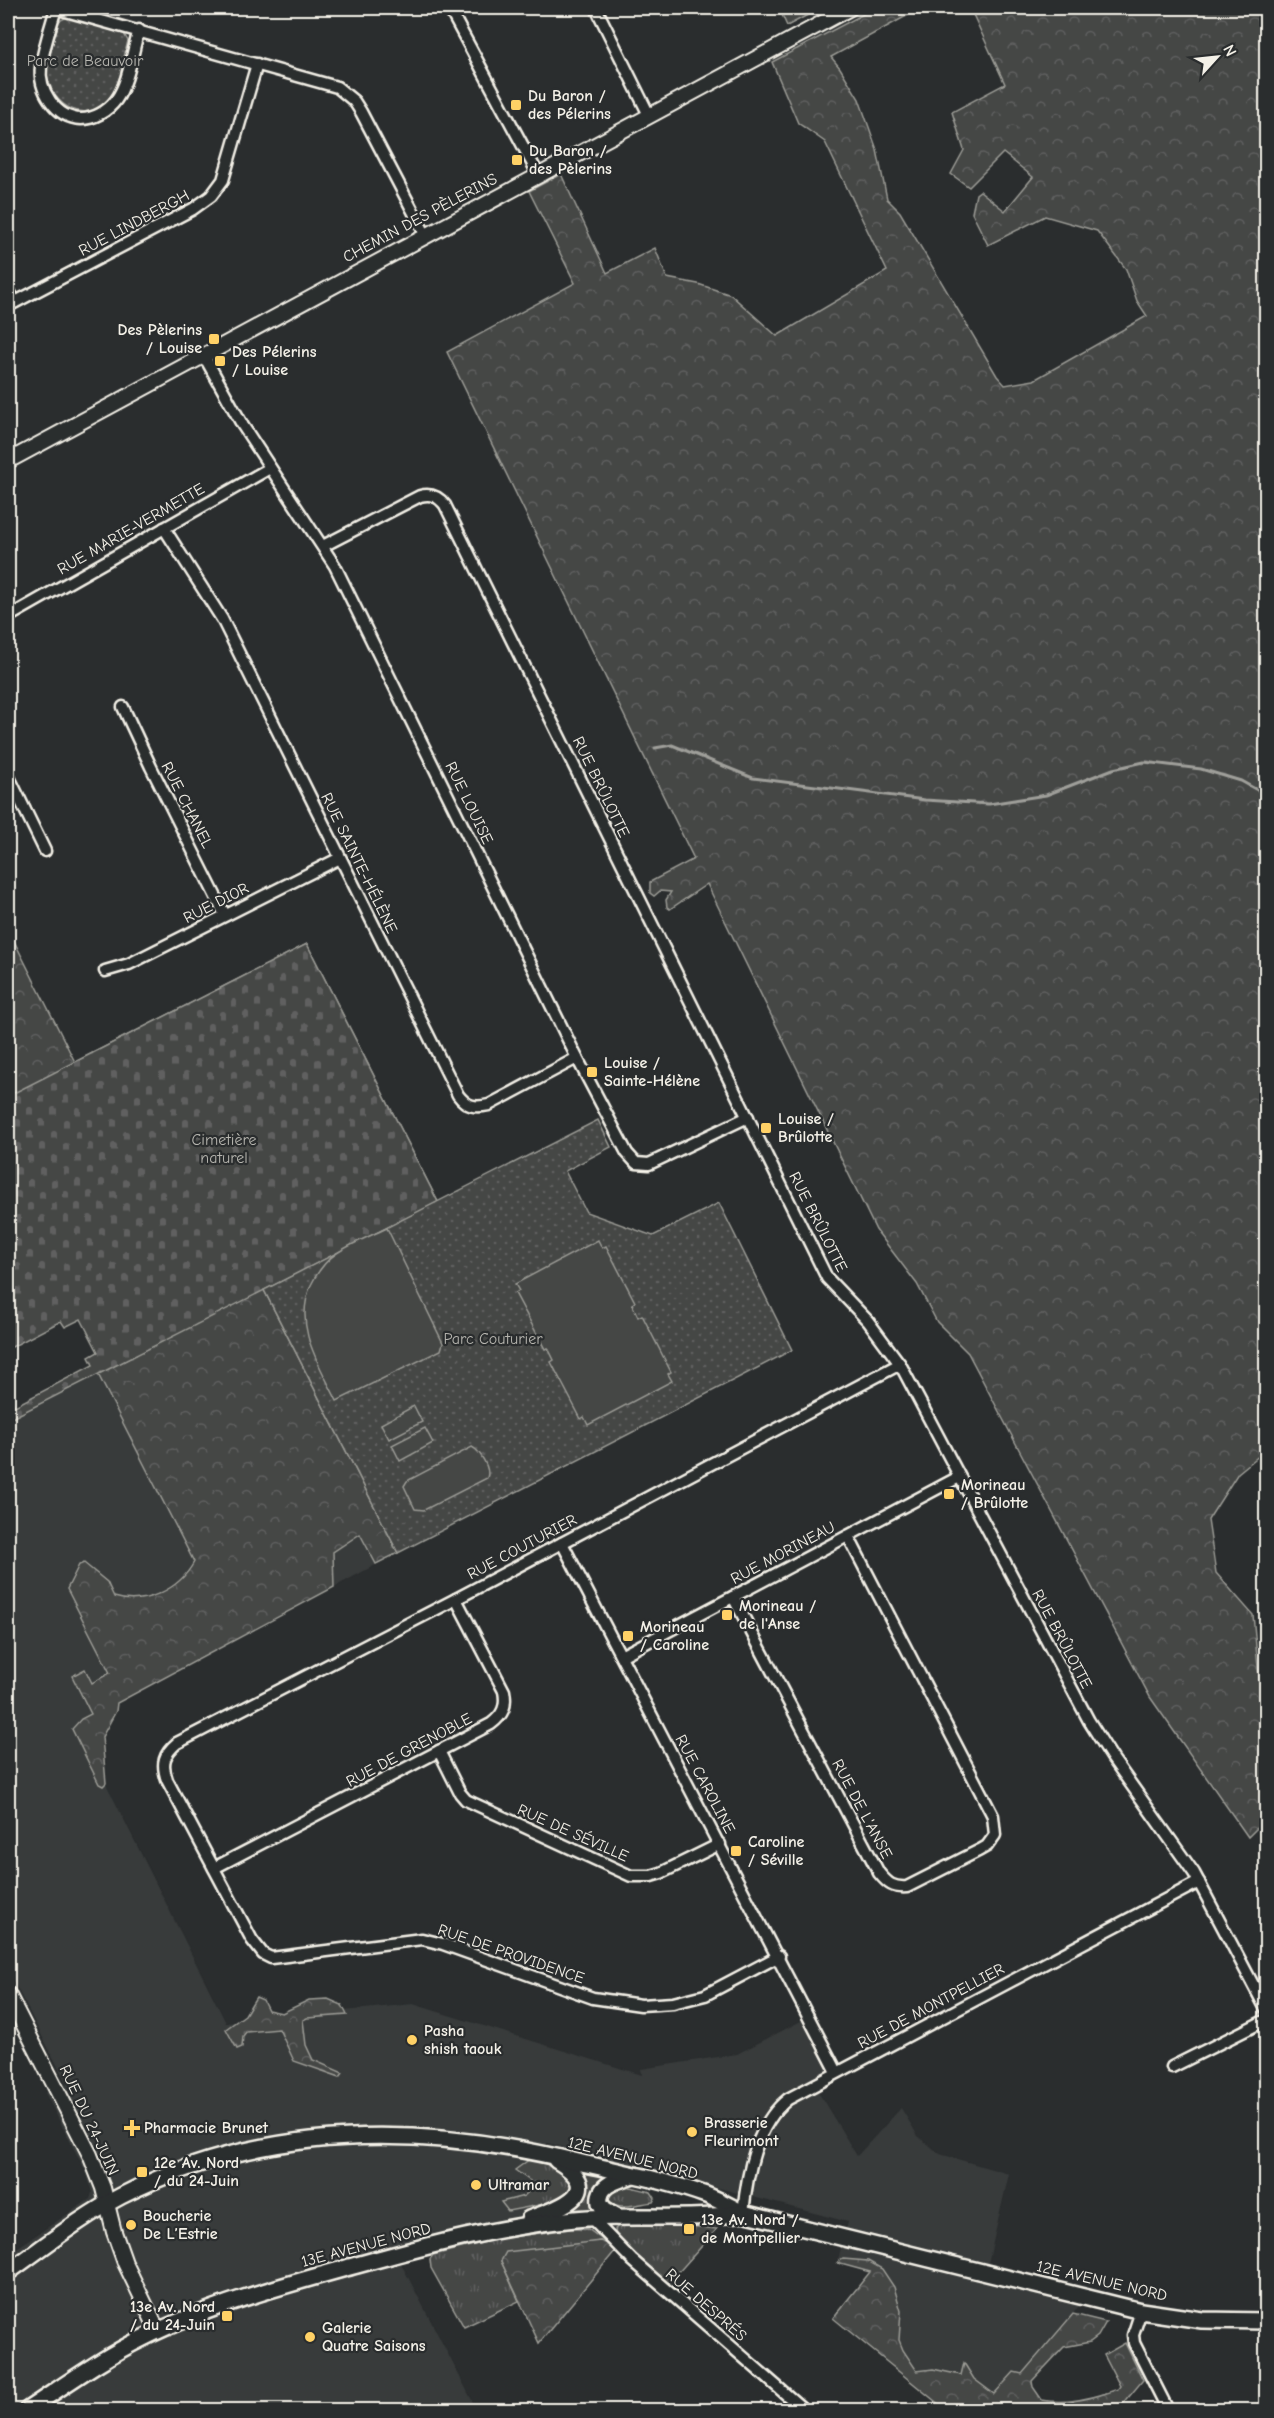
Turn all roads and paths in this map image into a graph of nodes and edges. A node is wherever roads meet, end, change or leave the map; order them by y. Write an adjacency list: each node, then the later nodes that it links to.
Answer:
1 (55, 8): 5 (street); 5 (street)
2 (449, 8): 8 (street)
3 (596, 8): 7 (street)
4 (850, 8): 7 (street, CHEMIN DES PÈLERINS)
5 (139, 30): 6 (street)
6 (257, 64): 9 (street); 11 (street, RUE LINDBERGH)
7 (649, 115): 8 (street, CHEMIN DES PÈLERINS)
8 (538, 174): 9 (street, CHEMIN DES PÈLERINS)
9 (425, 234): 12 (street, CHEMIN DES PÈLERINS)
10 (8, 288): 11 (street)
11 (11, 304)
12 (203, 354): 13 (street, CHEMIN DES PÈLERINS); 14 (street, RUE LOUISE)
13 (8, 461)
14 (270, 468): 15 (street, RUE MARIE-VERMETTE); 16 (street, RUE LOUISE)
15 (164, 528): 17 (street, RUE MARIE-VERMETTE); 21 (street, RUE SAINTE-HÉLÈNE)
16 (323, 546): 24 (street, RUE LOUISE); 25 (street, RUE BRÛLOTTE)
17 (8, 617)
18 (123, 707): 22 (street, RUE CHANEL)
19 (8, 775): 20 (street)
20 (45, 851)
21 (340, 858): 22 (street, RUE DIOR); 24 (street, RUE SAINTE-HÉLÈNE)
22 (225, 915): 23 (street, RUE DIOR)
23 (105, 971)
24 (577, 1058): 25 (street, RUE LOUISE)
25 (748, 1117): 26 (street, RUE BRÛLOTTE)
26 (900, 1364): 27 (street, RUE BRÛLOTTE); 29 (street, RUE COUTURIER)
27 (959, 1477): 28 (street, RUE MORINEAU); 37 (street, RUE BRÛLOTTE)
28 (848, 1536): 30 (street, RUE MORINEAU); 30 (street, RUE DE L'ANSE)
29 (562, 1543): 31 (street, RUE COUTURIER); 32 (street, RUE CAROLINE)
30 (733, 1596): 32 (street, RUE MORINEAU)
31 (456, 1599): 33 (street, RUE DE GRENOBLE); 34 (street, RUE COUTURIER)
32 (621, 1656): 35 (street, RUE CAROLINE)
33 (439, 1751): 35 (street, RUE DE SÉVILLE); 36 (street, RUE DE GRENOBLE)
34 (163, 1760): 36 (street, RUE DE PROVIDENCE)
35 (720, 1844): 38 (street, RUE CAROLINE)
36 (214, 1868): 38 (street, RUE DE PROVIDENCE)
37 (1199, 1882): 40 (street, RUE BRÛLOTTE); 43 (street, RUE DE MONTPELLIER)
38 (779, 1956): 43 (street, RUE CAROLINE)
39 (8, 1994): 46 (street, RUE DU 24-JUIN)
40 (1266, 2009)
41 (1266, 2020): 42 (street)
42 (1172, 2067)
43 (837, 2072): 47 (street, RUE DE MONTPELLIER)
44 (546, 2154): 45 (main road, 12E AVENUE NORD); 46 (main road, 12E AVENUE NORD); 50 (main road)
45 (633, 2175): 47 (main road, 12E AVENUE NORD); 48 (main road)
46 (107, 2204): 51 (main road, 12E AVENUE NORD); 54 (street, RUE DU 24-JUIN)
47 (743, 2213): 48 (main road, 13E AVENUE NORD); 52 (main road, 12E AVENUE NORD)
48 (618, 2217): 49 (main road, 13E AVENUE NORD)
49 (591, 2218): 50 (main road, 13E AVENUE NORD); 56 (street, RUE DESPRÉS)
50 (504, 2228): 54 (main road, 13E AVENUE NORD)
51 (8, 2272)
52 (1141, 2311): 53 (main road, 12E AVENUE NORD); 57 (street)
53 (1266, 2321)
54 (158, 2331): 55 (main road, 13E AVENUE NORD)
55 (27, 2410)
56 (804, 2410)
57 (1168, 2410)

